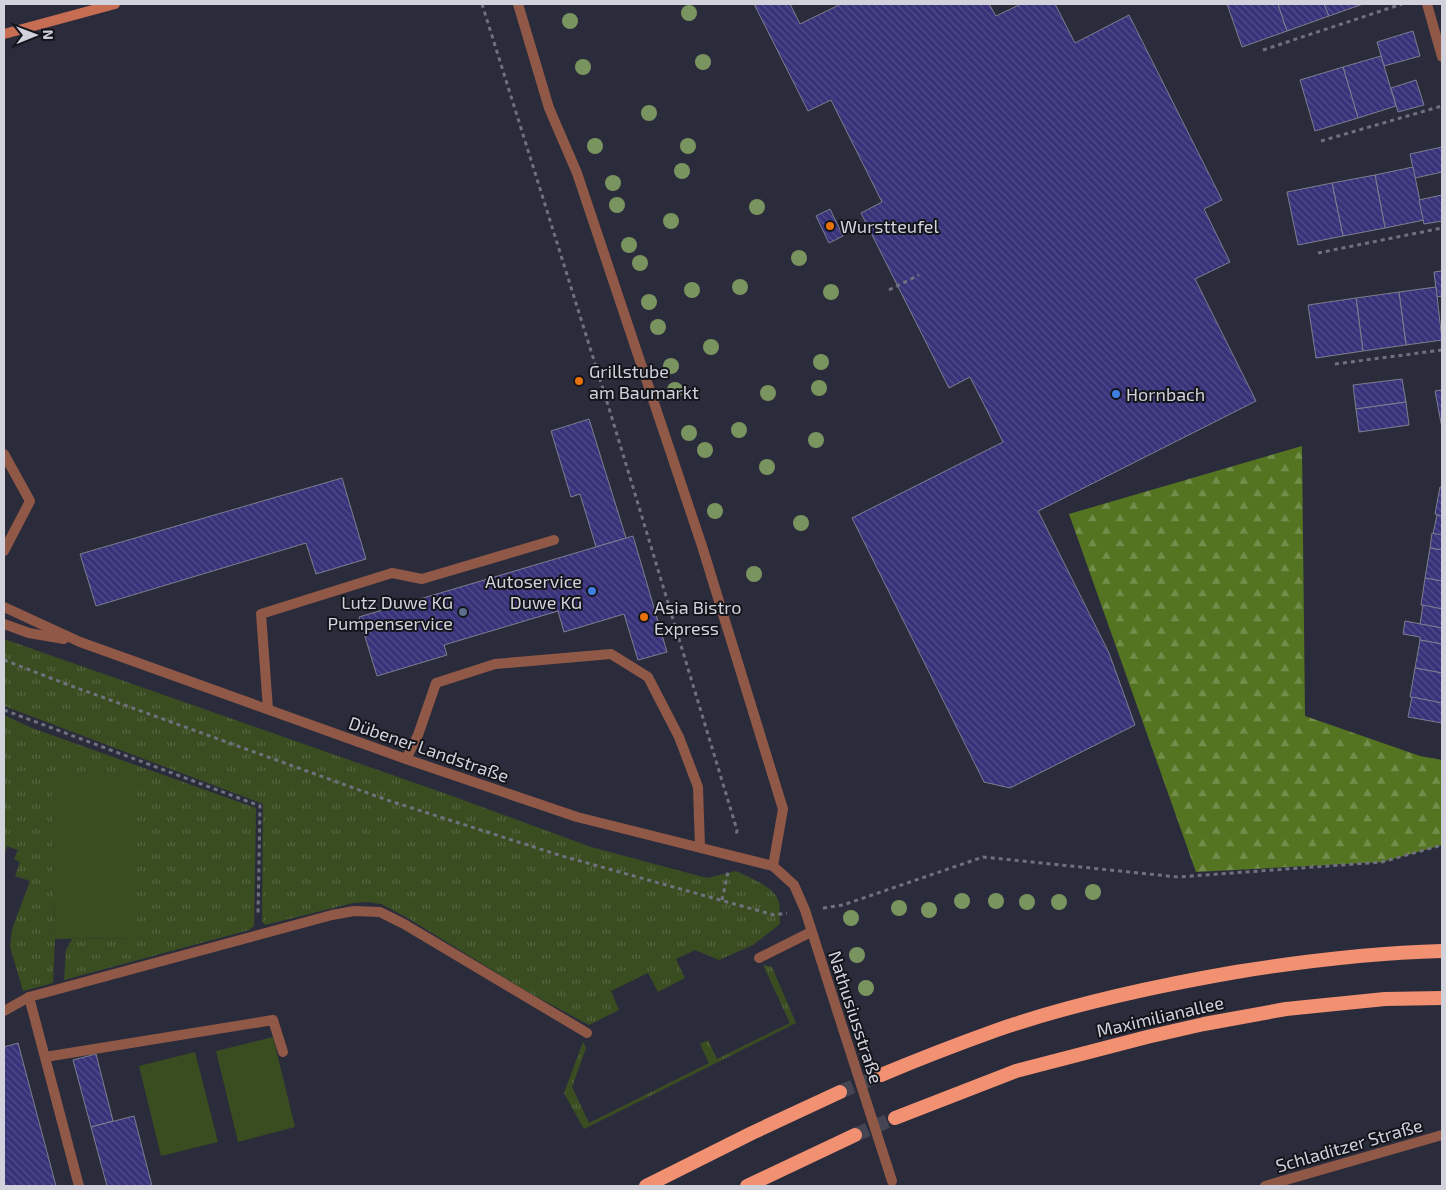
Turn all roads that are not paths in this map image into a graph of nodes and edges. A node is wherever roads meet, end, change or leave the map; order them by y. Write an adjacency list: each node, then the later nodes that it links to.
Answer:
1 (116, 4): 4 (main road)
2 (518, 4): 15 (street)
3 (1427, 4): 5 (street)
4 (4, 34)
5 (1442, 57)
6 (4, 454): 8 (street)
7 (554, 540): 12 (street)
8 (4, 551)
9 (4, 607): 11 (street, Dübener Landstraße)
10 (4, 624): 11 (street, Dübener Landstraße)
11 (80, 642): 12 (street, Dübener Landstraße)
12 (268, 709): 13 (street, Dübener Landstraße)
13 (406, 758): 14 (street, Dübener Landstraße); 14 (street)
14 (700, 847): 15 (street, Dübener Landstraße)
15 (773, 866): 16 (street, Nathusiusstraße)
16 (811, 932): 18 (street); 30 (street, Nathusiusstraße, bridge)
17 (1442, 951): 25 (highway)
18 (759, 958)
19 (29, 997): 21 (street); 22 (street); 24 (street)
20 (1442, 998): 27 (highway, Maximilianallee)
21 (4, 1011)
22 (587, 1033)
23 (283, 1052): 24 (street)
24 (44, 1057): 31 (street)
25 (881, 1075)
26 (840, 1092): 32 (highway)
27 (895, 1118)
28 (854, 1135): 33 (highway)
29 (1442, 1135): 34 (street, Schladitzer Straße)
30 (893, 1183)
31 (79, 1186)
32 (646, 1186)
33 (747, 1186)
34 (1265, 1186)

